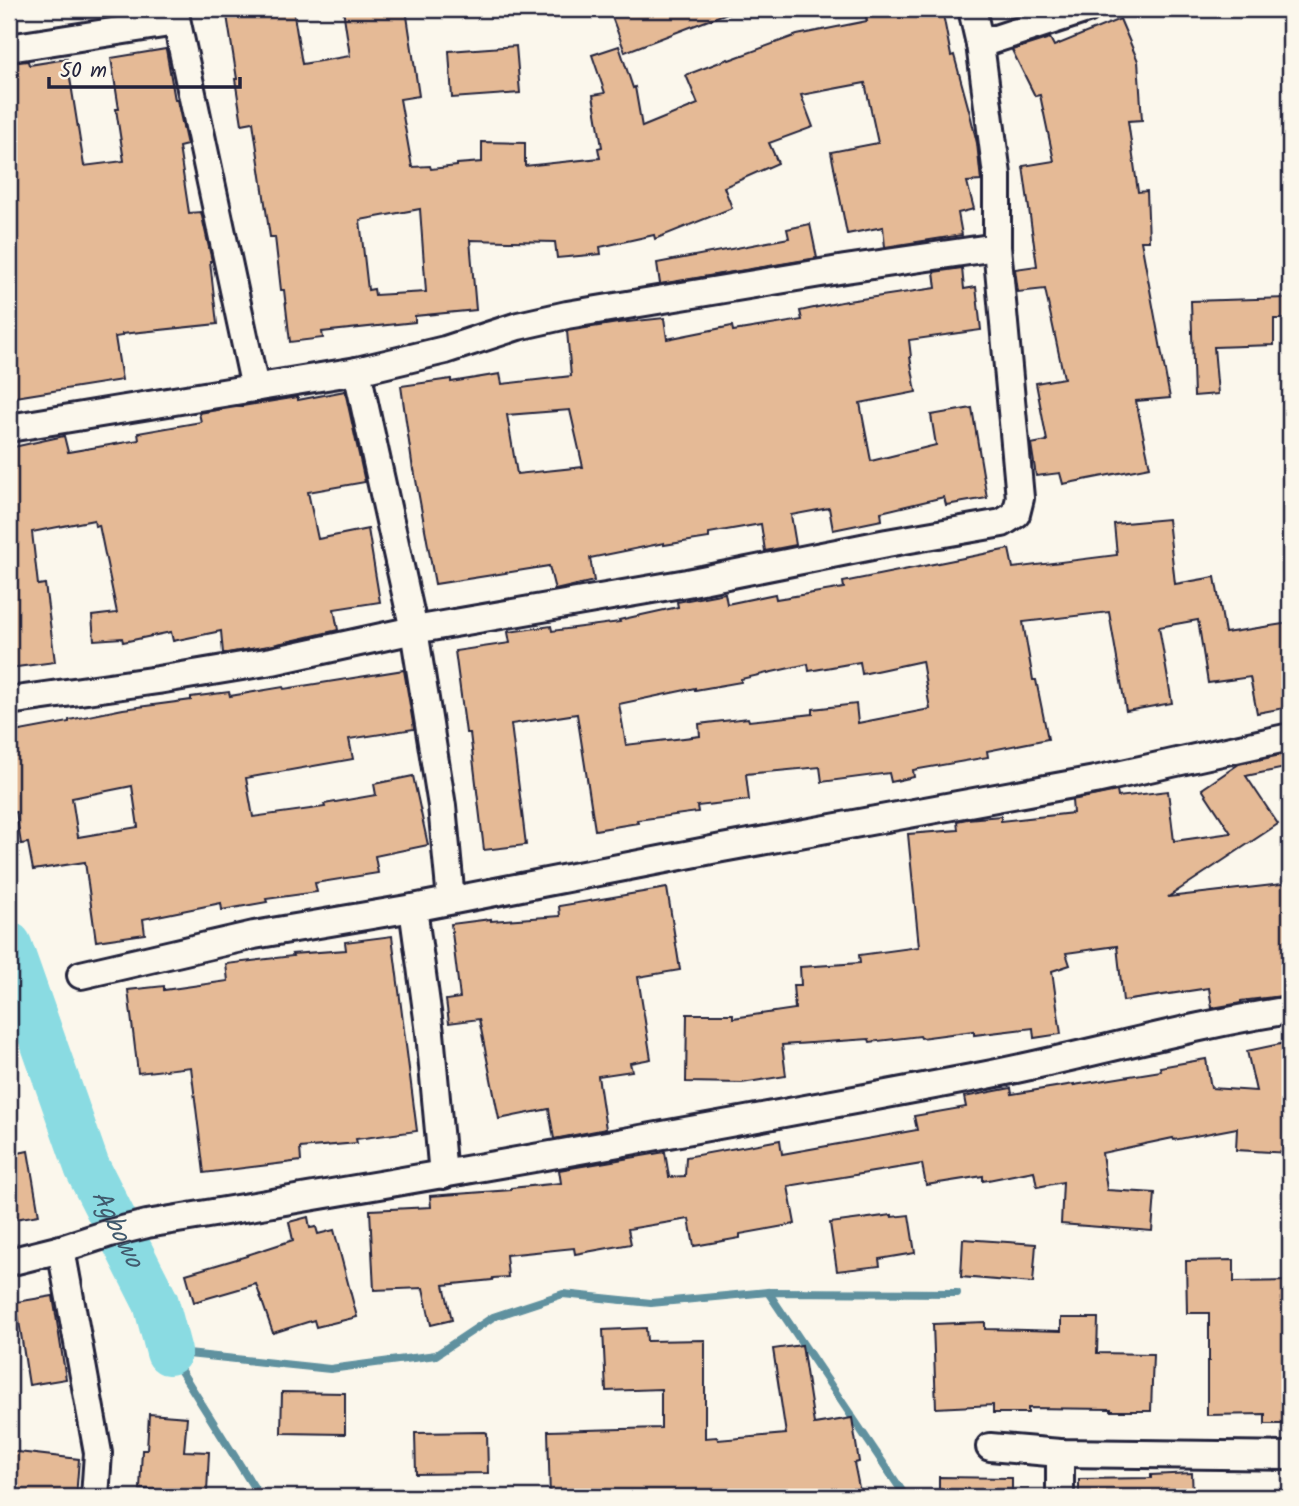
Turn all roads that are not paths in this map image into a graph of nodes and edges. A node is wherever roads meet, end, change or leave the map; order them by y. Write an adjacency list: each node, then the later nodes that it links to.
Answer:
1 (972, 9): 4 (street)
2 (1087, 9): 4 (street)
3 (175, 15): 5 (street); 8 (street)
4 (980, 44): 6 (street)
5 (9, 48)
6 (998, 247): 7 (street); 10 (street)
7 (358, 372): 8 (street); 10 (street)
8 (255, 388): 9 (street)
9 (9, 428)
10 (414, 630): 11 (street); 13 (street)
11 (9, 701)
12 (1290, 737): 13 (street)
13 (451, 900): 14 (street)
14 (413, 908): 15 (street); 17 (street)
15 (81, 975)
16 (1290, 1010): 17 (street)
17 (443, 1175): 18 (street)
18 (61, 1249): 19 (street); 23 (street)
19 (9, 1262)
20 (990, 1447): 21 (street)
21 (1060, 1453): 22 (street); 24 (street)
22 (1290, 1457)
23 (95, 1497)
24 (1060, 1497)

